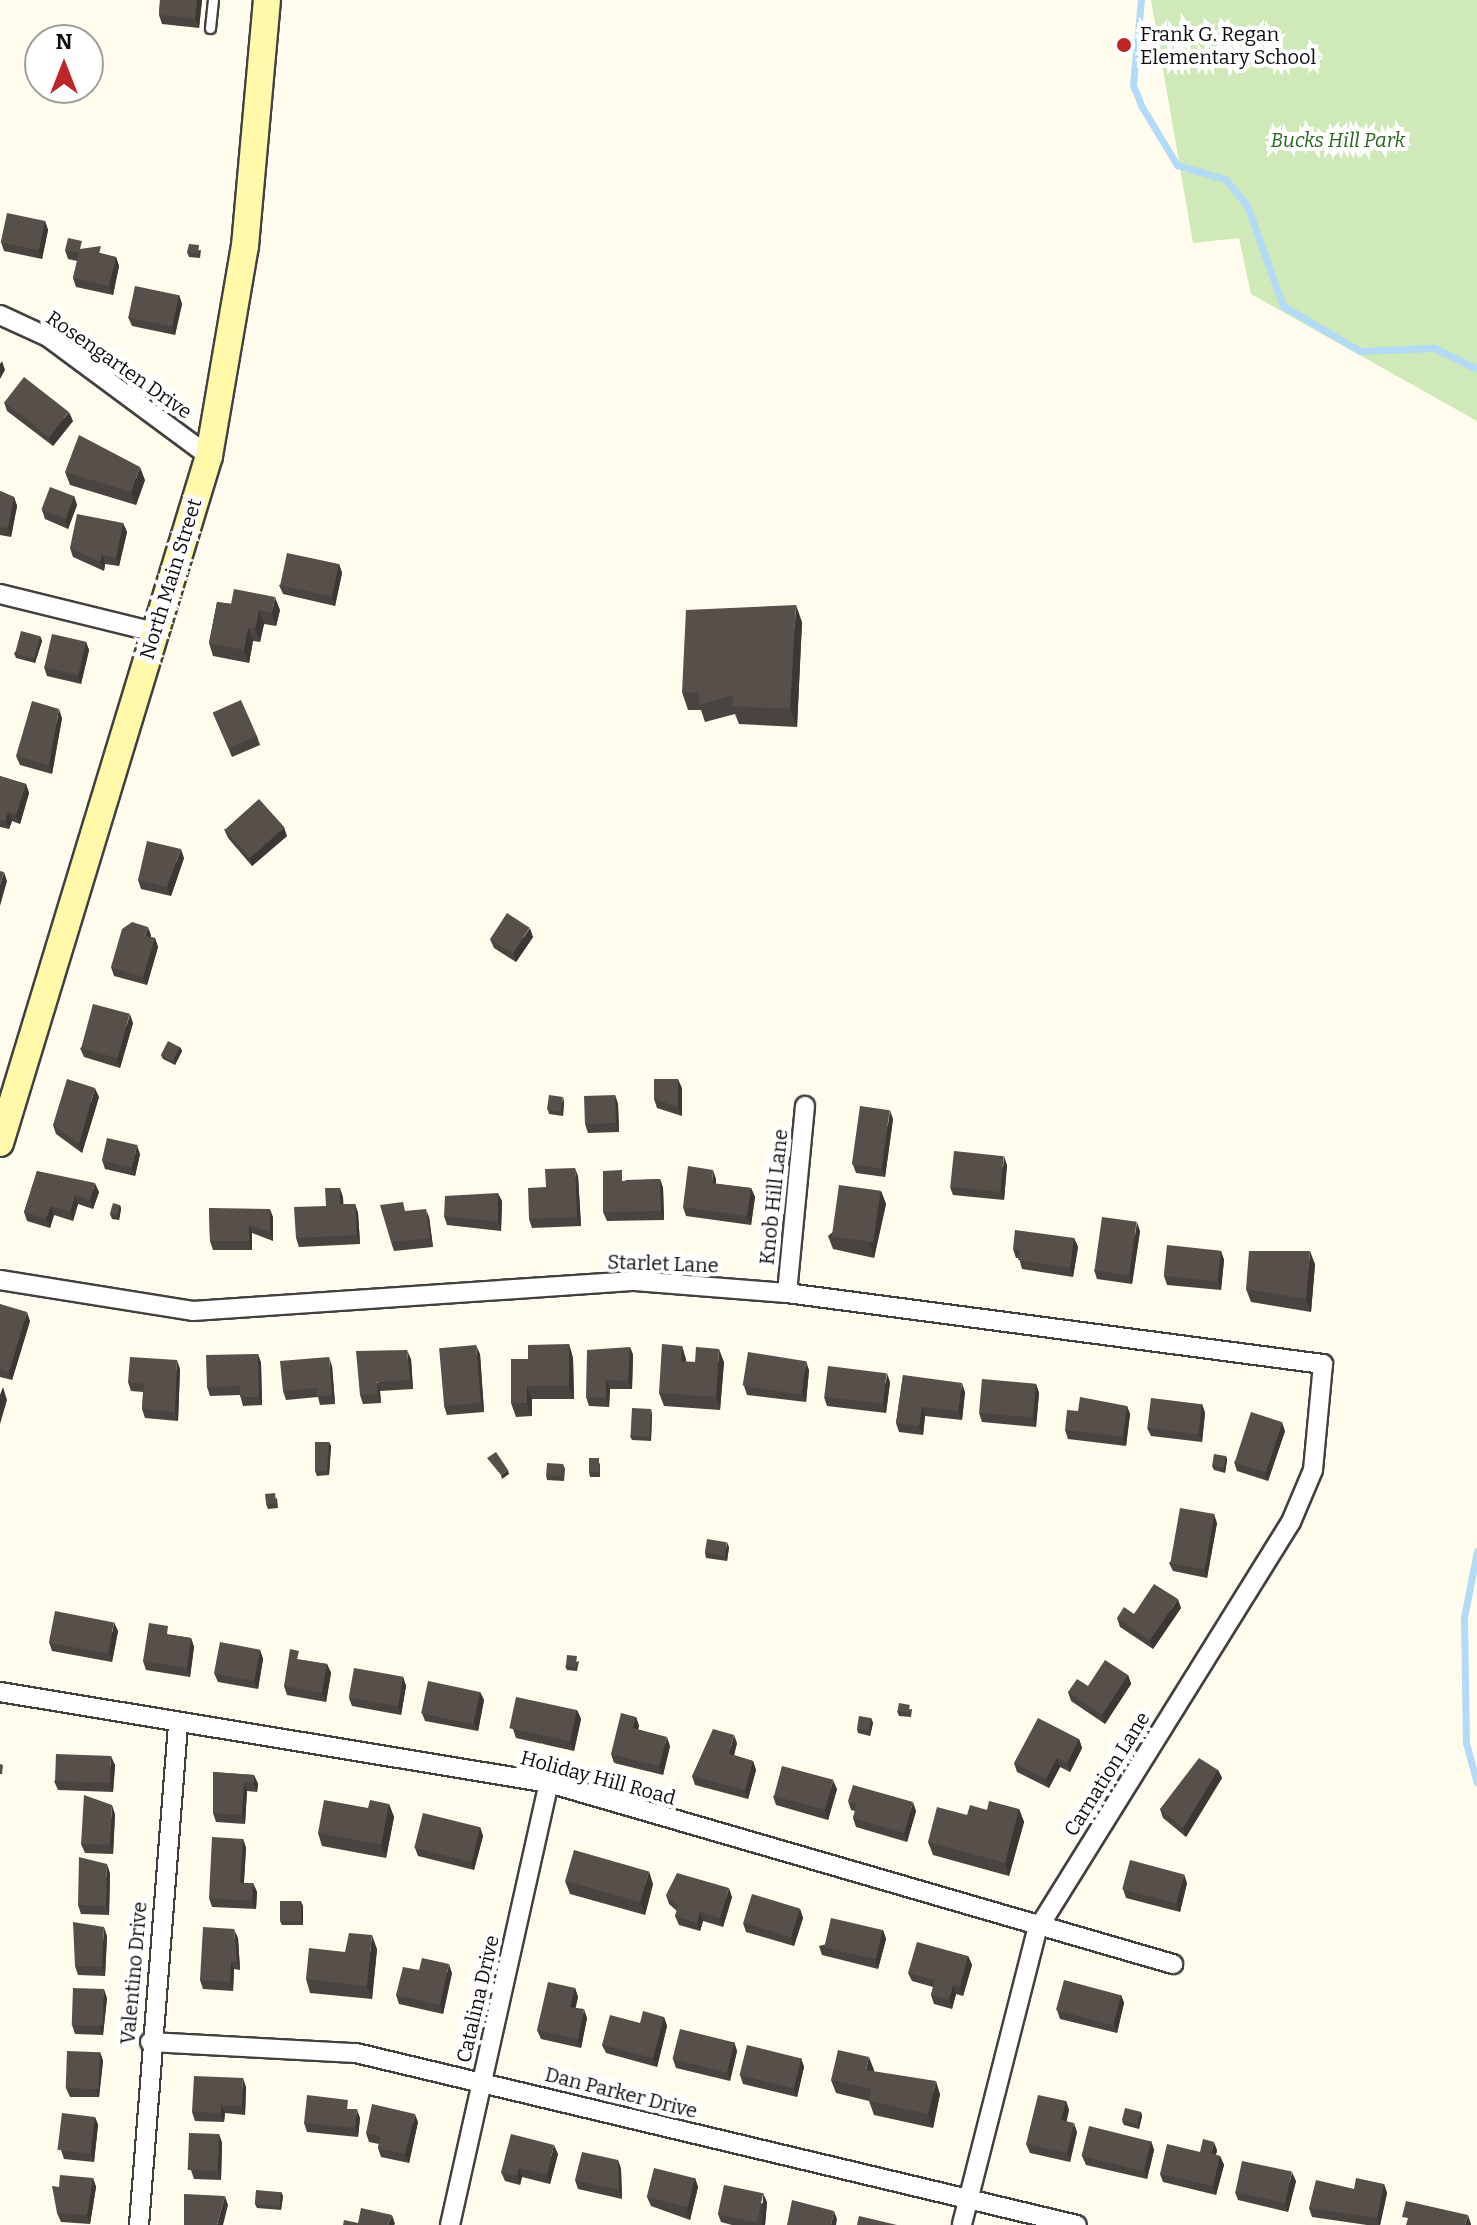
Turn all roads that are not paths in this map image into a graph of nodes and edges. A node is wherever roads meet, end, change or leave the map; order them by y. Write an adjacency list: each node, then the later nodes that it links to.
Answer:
1 (213, 0): 3 (lane)
2 (267, 0): 5 (main road, North Main Street)
3 (210, 28)
4 (0, 315): 5 (street, Rosengarten Drive)
5 (209, 456): 7 (main road, North Main Street)
6 (0, 594): 7 (street)
7 (155, 632): 9 (main road, North Main Street)
8 (805, 1106): 11 (street, Knob Hill Lane)
9 (0, 1143)
10 (0, 1280): 11 (street, Starlet Lane)
11 (787, 1293): 12 (street, Starlet Lane)
12 (1323, 1364): 16 (street, Carnation Lane)
13 (0, 1692): 14 (street, Holiday Hill Road)
14 (178, 1725): 15 (street, Holiday Hill Road); 18 (street, Valentino Drive)
15 (549, 1783): 16 (street, Holiday Hill Road); 19 (street, Catalina Drive)
16 (1037, 1930): 17 (street, Holiday Hill Road); 20 (street, Carnation Lane)
17 (1173, 1964)
18 (150, 2042): 19 (street, Dan Parker Drive); 21 (street, Valentino Drive)
19 (481, 2081): 20 (street, Dan Parker Drive); 22 (street, Catalina Drive)
20 (968, 2201): 23 (street, Carnation Lane); 24 (street, Dan Parker Drive)
21 (139, 2225)
22 (450, 2225)
23 (962, 2225)
24 (1077, 2225)

